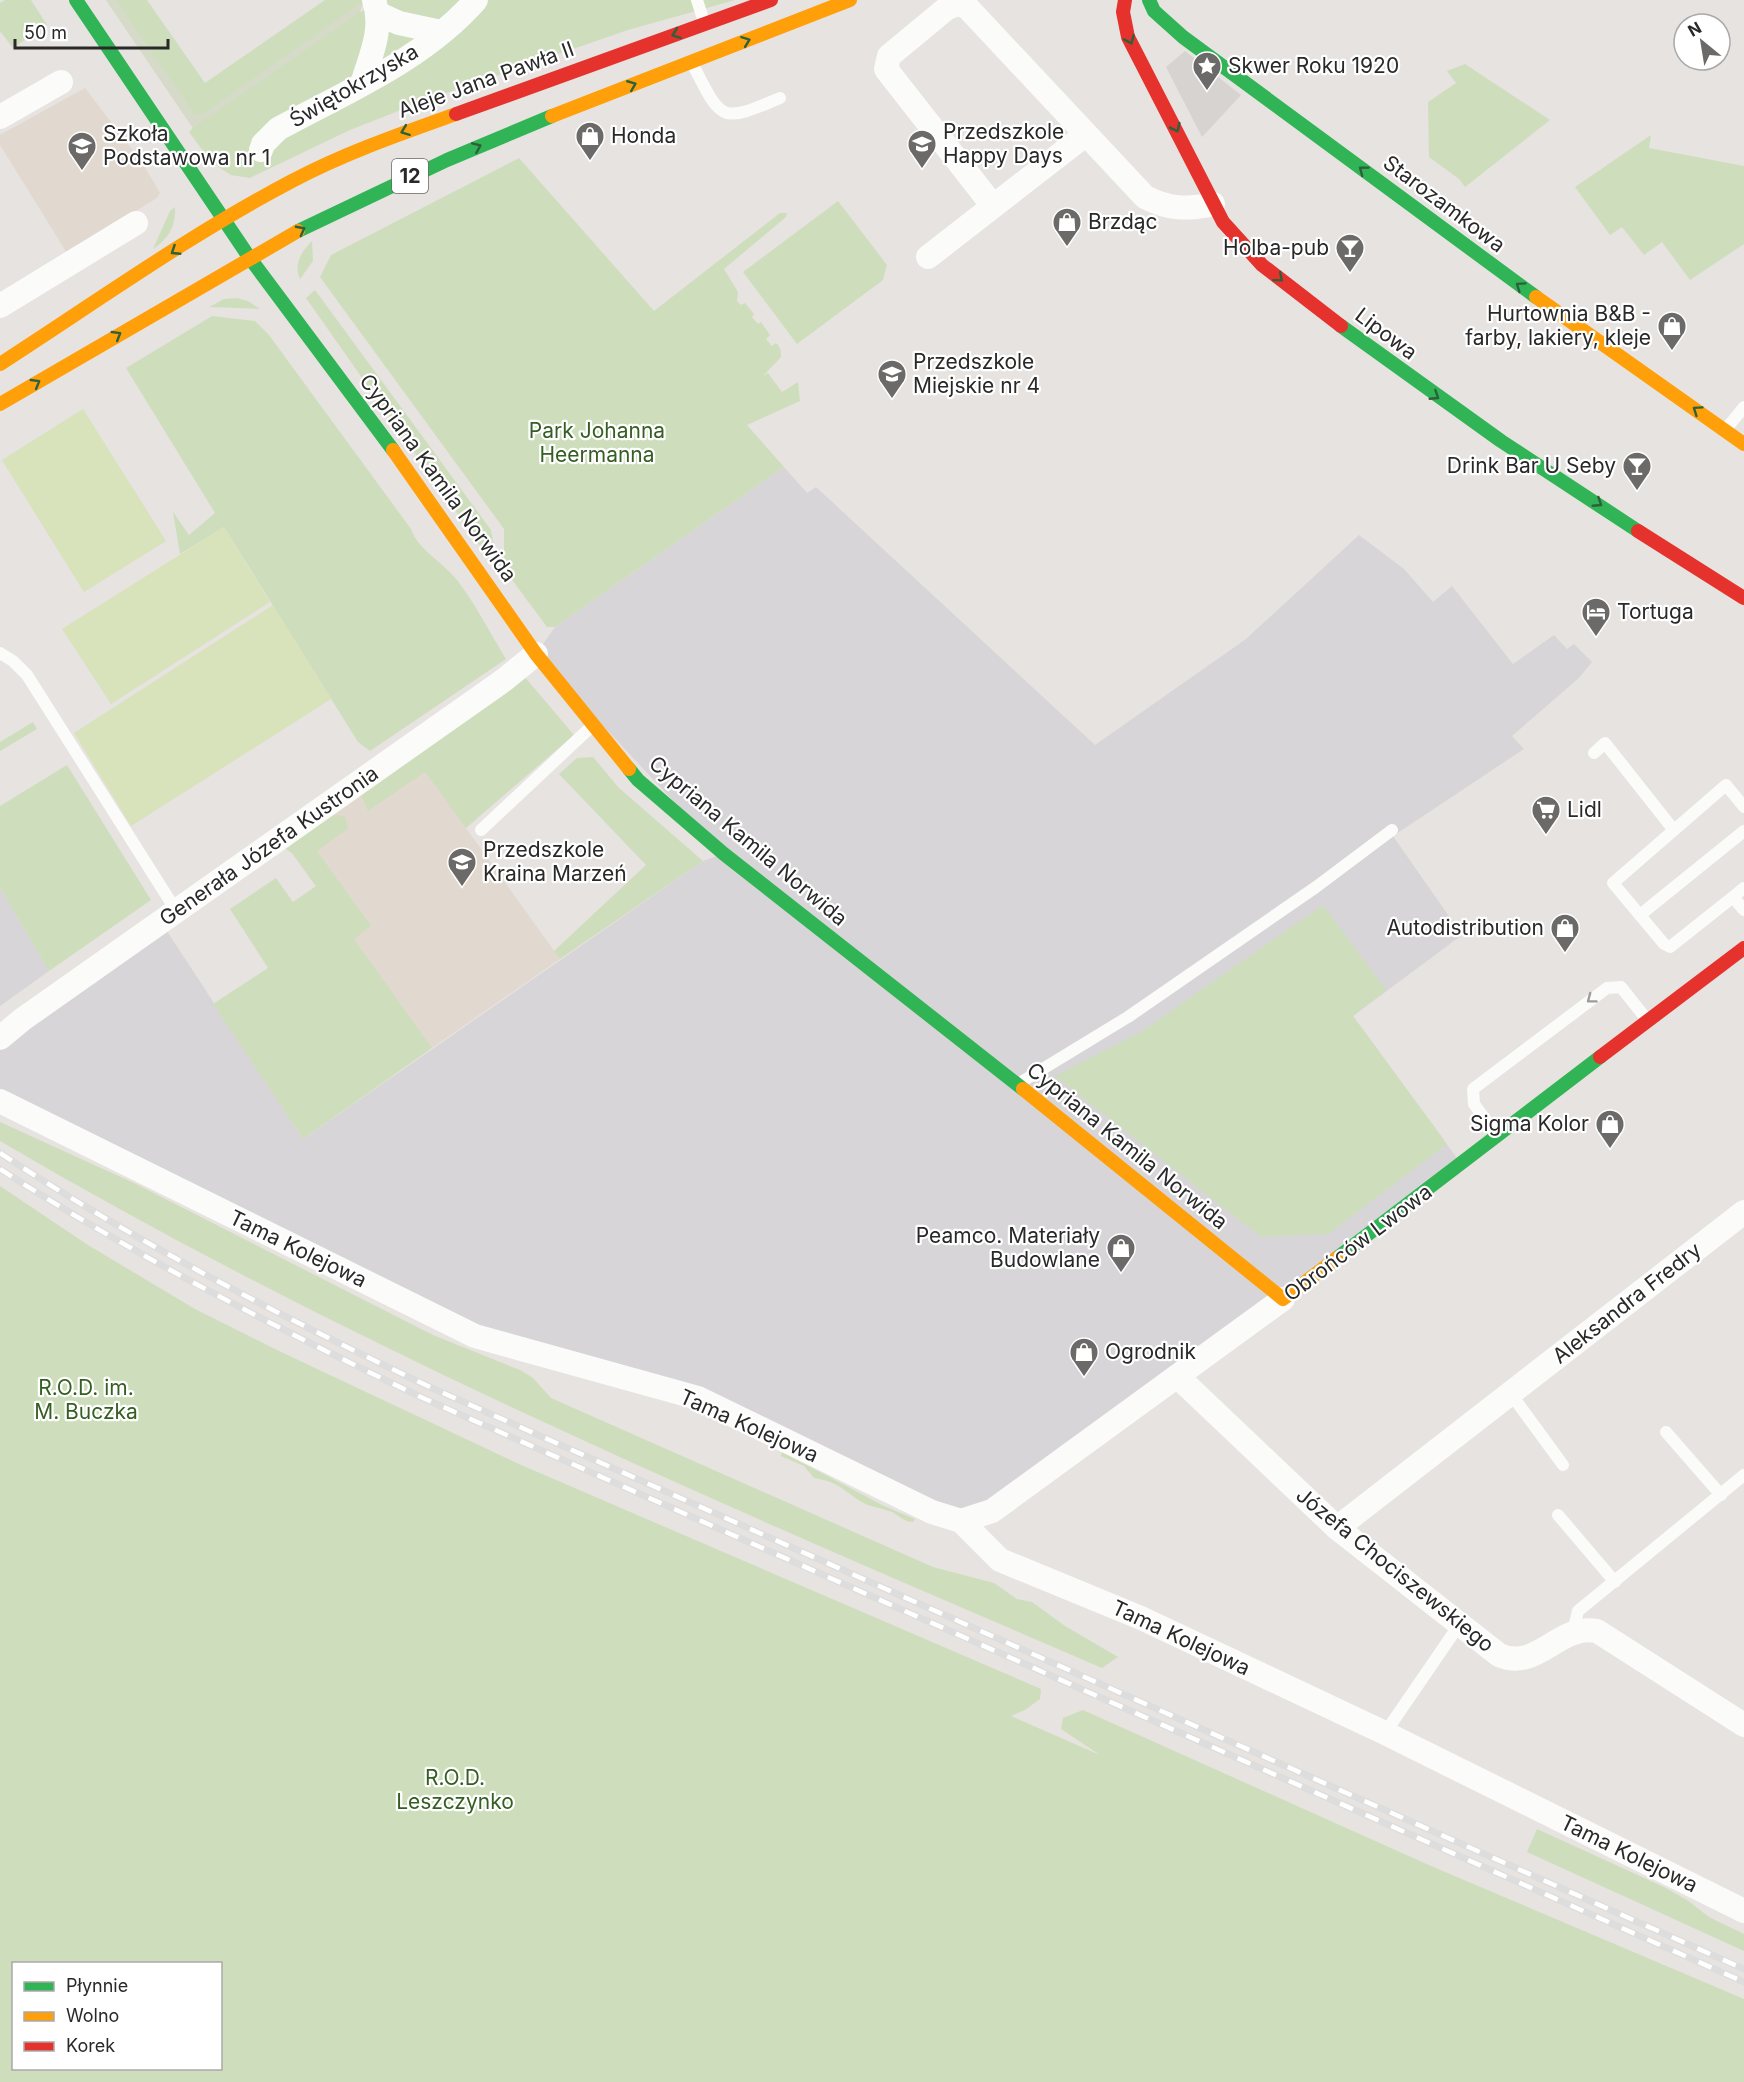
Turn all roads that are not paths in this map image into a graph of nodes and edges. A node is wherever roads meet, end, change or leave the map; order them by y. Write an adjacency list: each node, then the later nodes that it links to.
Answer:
1 (76, 0): 24 (street, Cypriana Kamila Norwida)
2 (476, 0): 10 (street, Świętokrzyska)
3 (697, 0): 9 (lane)
4 (771, 0): 9 (street, Aleje Jana Pawła II / 12)
5 (850, 0): 14 (street, 12, one-way to 5)
6 (1125, 0): 15 (street, Lipowa, one-way to 15)
7 (1149, 0): 12 (street, Starozamkowa)
8 (376, 7): 10 (street); 17 (street)
9 (704, 24): 24 (street, Aleje Jana Pawła II / 12, one-way to 24)
10 (441, 32): 17 (street, Świętokrzyska)
11 (1160, 36): 12 (street)
12 (1183, 37): 32 (street, Starozamkowa, one-way to 12)
13 (1149, 49): 15 (street)
14 (691, 62): 18 (lane); 26 (street, 12, one-way to 14)
15 (1150, 76): 22 (street, Lipowa, one-way to 22)
16 (61, 82): 19 (street)
17 (362, 84): 21 (street, Świętokrzyska)
18 (780, 98)
19 (0, 117)
20 (1085, 135): 22 (street); 23 (street); 23 (street)
21 (261, 150)
22 (1213, 204): 34 (street, Lipowa, one-way to 34)
23 (993, 206): 27 (street)
24 (224, 219): 26 (street, Cypriana Kamila Norwida); 29 (street, 12, one-way to 29)
25 (136, 223): 28 (street)
26 (249, 257): 30 (street, 12, one-way to 26); 36 (street, Cypriana Kamila Norwida)
27 (928, 257)
28 (0, 306)
29 (0, 364)
30 (0, 404)
31 (1744, 407): 32 (lane)
32 (1725, 430): 33 (street, Starozamkowa)
33 (1744, 444)
34 (1744, 598)
35 (0, 653): 47 (lane)
36 (536, 654): 37 (street, Cypriana Kamila Norwida); 47 (street, Generała Józefa Kustronia)
37 (593, 726): 41 (lane); 52 (street, Cypriana Kamila Norwida)
38 (1594, 753): 40 (lane)
39 (1744, 807): 40 (lane)
40 (1673, 829): 48 (lane)
41 (481, 830)
42 (1392, 830): 52 (lane)
43 (1744, 831): 48 (lane)
44 (1744, 888): 45 (lane)
45 (1733, 897): 46 (lane); 48 (lane)
46 (1744, 910)
47 (177, 912): 51 (street, Generała Józefa Kustronia)
48 (1640, 915)
49 (1744, 948): 50 (street, Obrońców Lwowa)
50 (1649, 1022): 54 (street, Obrońców Lwowa); 54 (lane, one-way to 54)
51 (0, 1038)
52 (1017, 1084): 56 (street, Cypriana Kamila Norwida)
53 (0, 1101): 64 (street, Tama Kolejowa)
54 (1499, 1137): 56 (street, Obrońców Lwowa)
55 (1744, 1212): 58 (street, Aleksandra Fredry)
56 (1283, 1299): 57 (street, Obrońców Lwowa)
57 (1178, 1377): 64 (street, Obrońców Lwowa); 65 (street, Józefa Chociszewskiego)
58 (1511, 1394): 60 (lane); 65 (street, Aleksandra Fredry)
59 (1666, 1432): 62 (lane)
60 (1563, 1465)
61 (1744, 1475): 62 (lane)
62 (1721, 1495): 66 (lane)
63 (1558, 1515): 66 (lane)
64 (961, 1521): 70 (street, Tama Kolejowa)
65 (1337, 1528): 67 (street, Józefa Chociszewskiego)
66 (1615, 1581): 68 (lane)
67 (1459, 1625): 68 (street, Józefa Chociszewskiego); 70 (lane)
68 (1573, 1631): 69 (street)
69 (1744, 1725)
70 (1385, 1733): 71 (street, Tama Kolejowa)
71 (1744, 1911)

